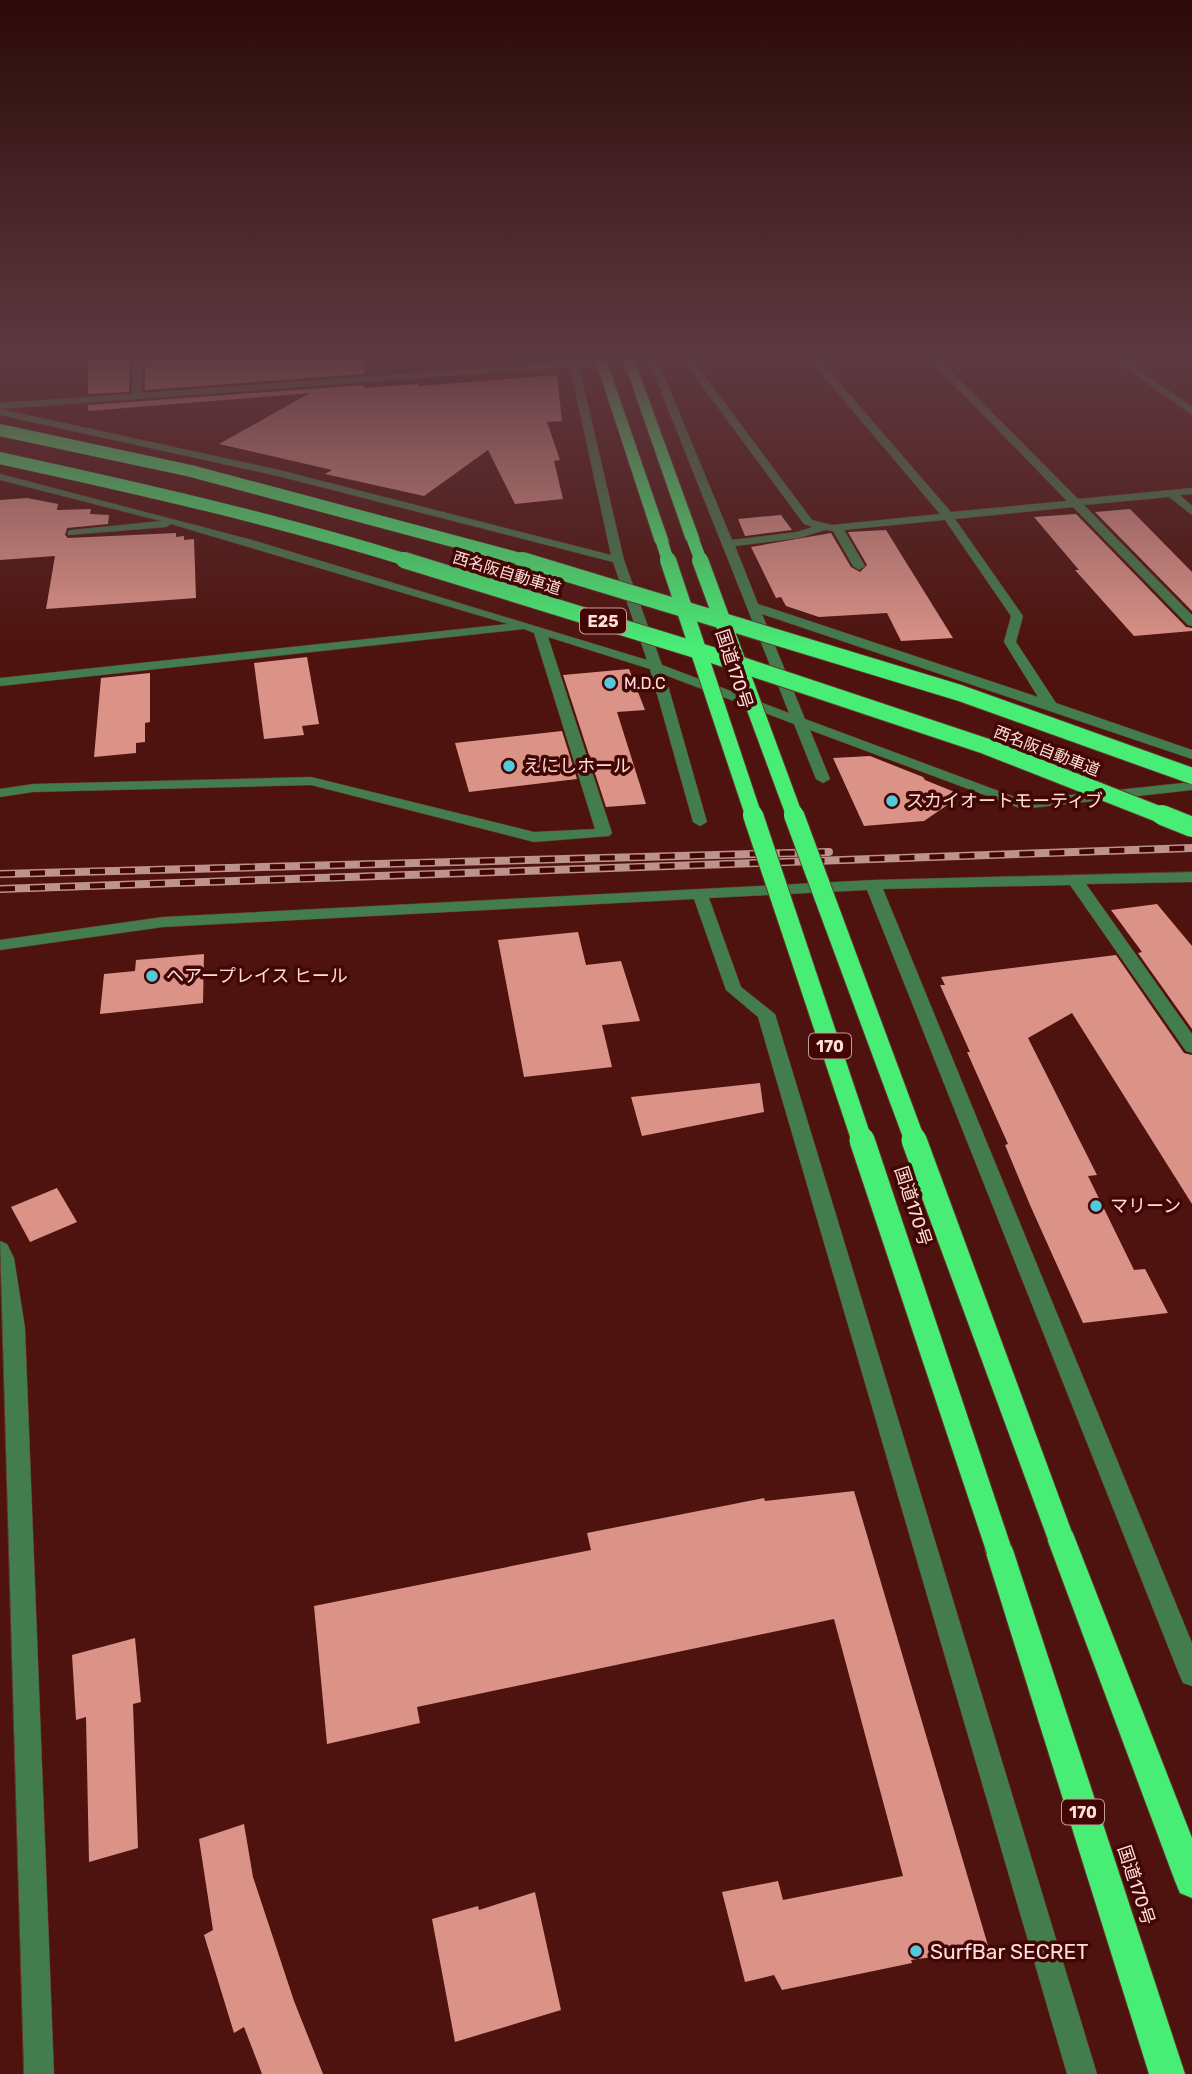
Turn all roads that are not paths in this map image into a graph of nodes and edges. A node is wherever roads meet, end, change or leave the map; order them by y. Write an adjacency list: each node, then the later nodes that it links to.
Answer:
1 (122, 456): 31 (highway, 西名阪自動車道 / E25, bridge)
2 (200, 456): 21 (street)
3 (594, 456): 21 (street)
4 (633, 456): 48 (highway, 国道170号 / 170, bridge)
5 (663, 456): 45 (highway, 国道170号 / 170, bridge)
6 (690, 456): 20 (street)
7 (759, 456): 18 (street)
8 (897, 456): 16 (street)
9 (1027, 456): 14 (street)
10 (0, 458): 36 (highway, 西名阪自動車道 / E25, bridge)
11 (0, 477): 17 (street)
12 (1192, 491): 13 (street)
13 (1172, 494): 14 (street); 15 (street)
14 (1074, 504): 16 (street); 24 (street)
15 (1192, 512)
16 (948, 516): 18 (street); 28 (street)
17 (179, 523): 19 (street); 25 (street)
18 (831, 527): 20 (street); 22 (street)
19 (72, 533)
20 (726, 544): 23 (street)
21 (618, 560): 26 (street)
22 (859, 566)
23 (751, 606): 28 (street); 29 (street)
24 (1192, 622)
25 (533, 629): 26 (street); 27 (street); 34 (street)
26 (656, 667): 29 (street); 35 (street)
27 (0, 682)
28 (1051, 706): 30 (street)
29 (798, 721): 32 (street); 33 (street)
30 (1192, 755)
31 (1192, 776)
32 (823, 779)
33 (1192, 786)
34 (0, 793)
35 (700, 822)
36 (1192, 827)
37 (1192, 877): 38 (street)
38 (1075, 880): 39 (street); 42 (street)
39 (873, 885): 40 (street); 44 (street)
40 (700, 894): 41 (street); 47 (street)
41 (0, 945)
42 (1192, 1047)
43 (0, 1249): 46 (street)
44 (1192, 1674)
45 (1192, 1881)
46 (39, 2074)
47 (1082, 2074)
48 (1167, 2074)

